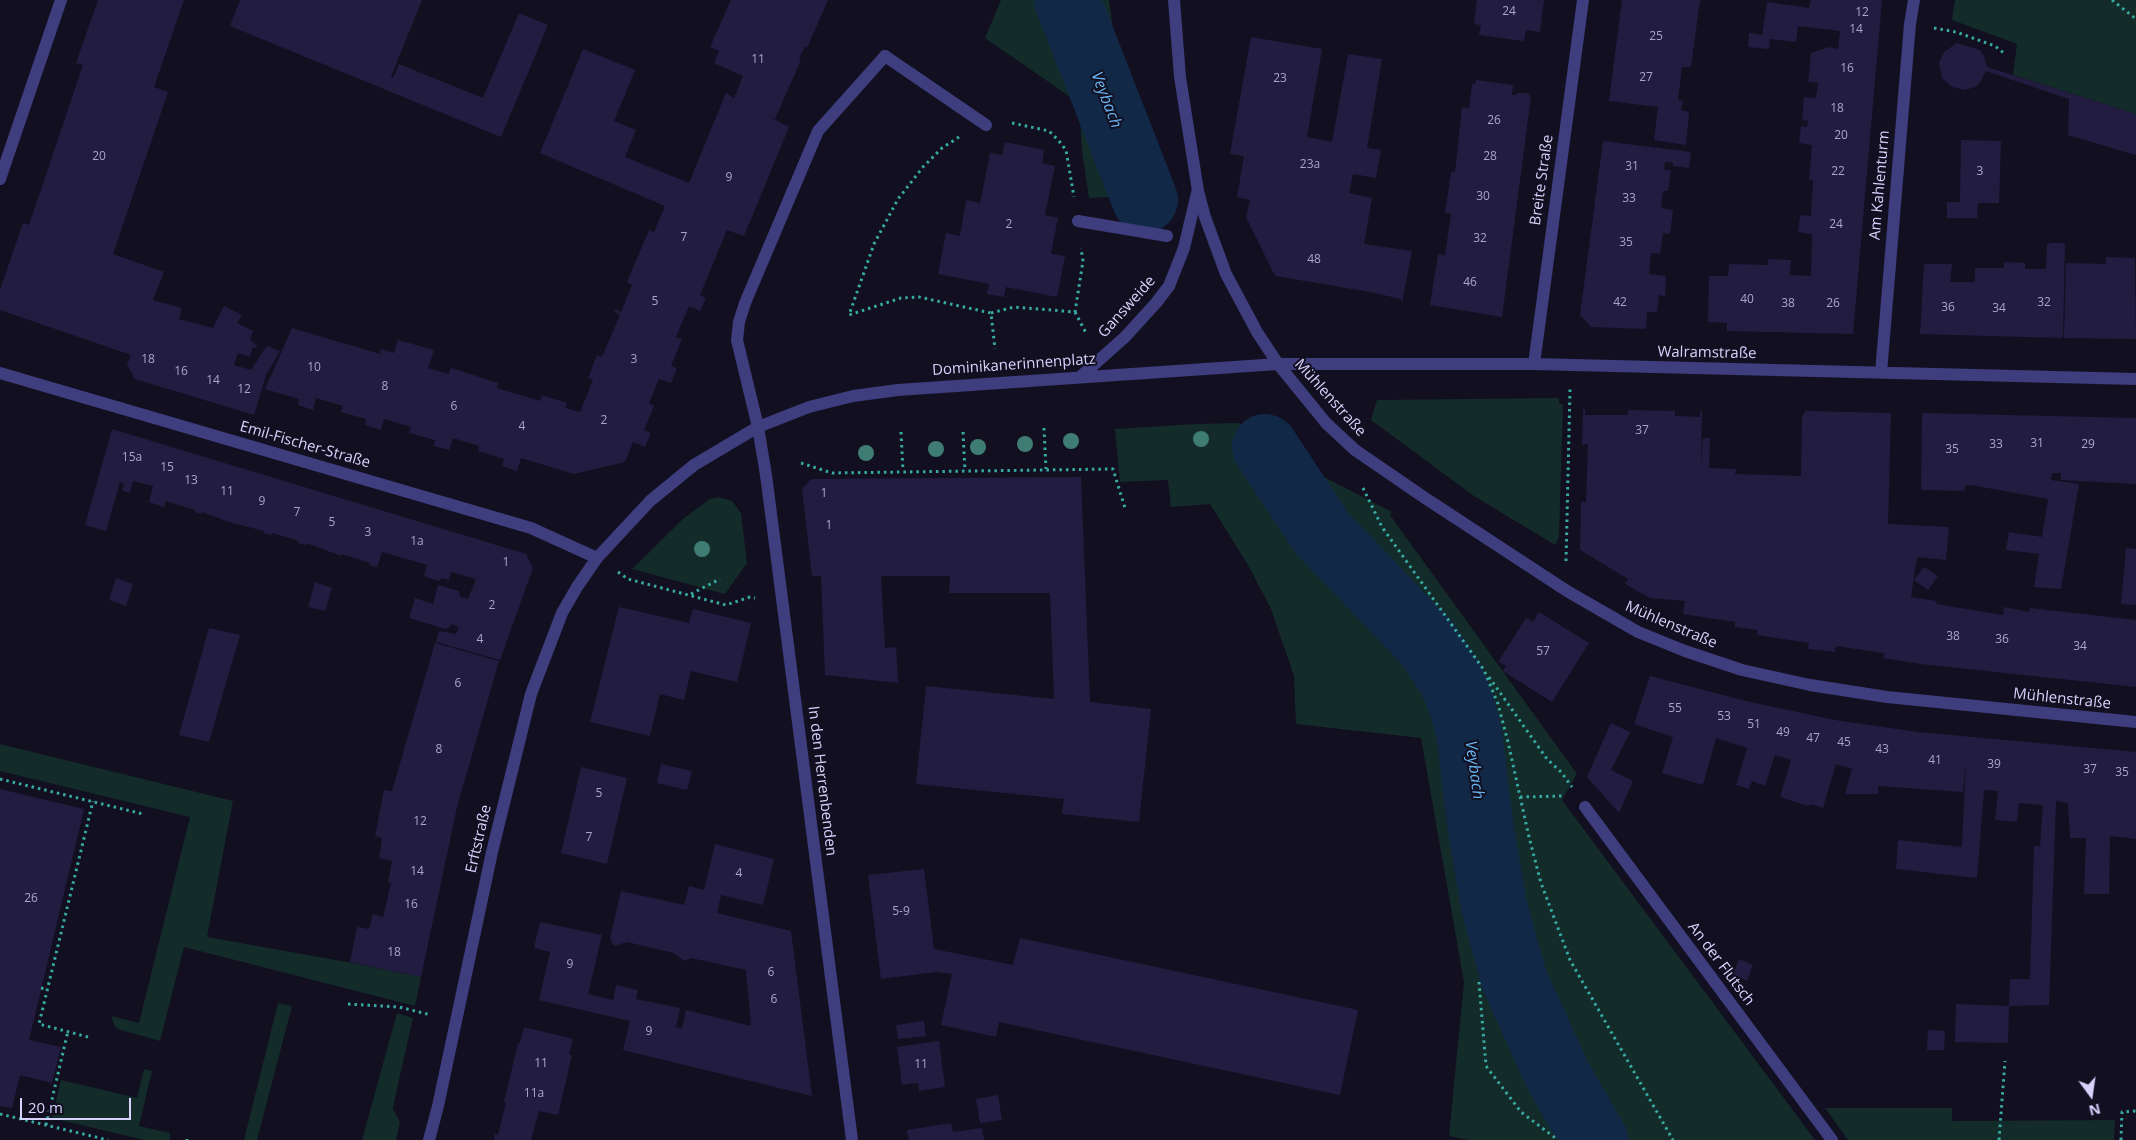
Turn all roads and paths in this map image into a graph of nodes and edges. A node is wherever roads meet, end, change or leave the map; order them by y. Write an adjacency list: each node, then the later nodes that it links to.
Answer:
1 (61, 0): 10 (street)
2 (1174, 0): 11 (street, Gansweide)
3 (1583, 0): 19 (street, Breite Straße)
4 (1914, 0): 21 (street, Am Kahlenturm)
5 (2112, 0): 6 (path)
6 (2136, 19)
7 (1931, 28): 8 (path)
8 (2005, 54)
9 (986, 125): 12 (path); 15 (path); 25 (street)
10 (0, 179)
11 (1198, 191): 18 (street, Gansweide); 23 (street, Gansweide)
12 (1078, 221): 13 (street); 14 (path)
13 (1167, 236)
14 (1075, 312): 15 (path); 16 (path)
15 (991, 313): 17 (path)
16 (1086, 333)
17 (995, 349)
18 (1278, 364): 19 (street, Walramstraße); 23 (street, Dominikanerinnenplatz); 37 (street, Mühlenstraße)
19 (1534, 364): 20 (street, Walramstraße)
20 (1570, 366): 21 (street, Walramstraße); 37 (path)
21 (1881, 372): 24 (street, Walramstraße)
22 (0, 373): 35 (street, Emil-Fischer-Straße)
23 (1080, 377): 25 (street, Dominikanerinnenplatz)
24 (2136, 378)
25 (758, 427): 35 (street, Dominikanerinnenplatz); 39 (street, In den Herrenbenden)
26 (1044, 428): 30 (path)
27 (901, 432): 32 (path)
28 (963, 432): 31 (path)
29 (801, 463): 32 (path)
30 (1046, 470): 31 (path); 34 (path)
31 (965, 471): 32 (path)
32 (903, 472)
33 (1360, 482): 40 (path)
34 (1125, 508)
35 (597, 558): 38 (path); 60 (street, Erftstraße)
36 (720, 579): 38 (path)
37 (1567, 591): 41 (street, Mühlenstraße)
38 (691, 594): 39 (path)
39 (783, 602): 61 (street, In den Herrenbenden)
40 (1484, 670): 43 (path); 44 (path)
41 (2136, 722)
42 (0, 779): 45 (path)
43 (1573, 788)
44 (1520, 797): 46 (path); 63 (path)
45 (93, 801): 47 (path); 50 (path)
46 (1584, 807): 64 (street, An der Flutsch)
47 (143, 814)
48 (1479, 982): 62 (path)
49 (42, 988): 50 (path)
50 (47, 989): 53 (path)
51 (348, 1004): 52 (path)
52 (414, 1012)
53 (68, 1031): 54 (path); 58 (path)
54 (88, 1038)
55 (2005, 1061): 65 (path)
56 (2136, 1111): 66 (path)
57 (0, 1114): 58 (path)
58 (46, 1126): 59 (path)
59 (108, 1140)
60 (430, 1140)
61 (852, 1140)
62 (1558, 1140)
63 (1672, 1140)
64 (1832, 1140)
65 (1999, 1140)
66 (2121, 1140)

